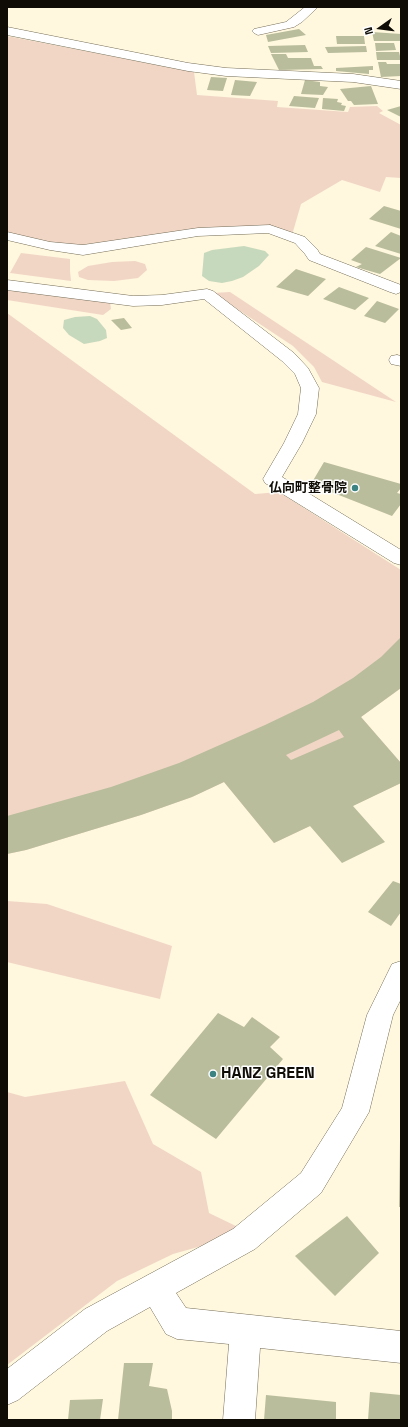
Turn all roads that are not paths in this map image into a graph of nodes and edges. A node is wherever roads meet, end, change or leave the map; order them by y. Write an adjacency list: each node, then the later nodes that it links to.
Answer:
1 (312, 7): 2 (street)
2 (258, 30)
3 (7, 31): 4 (street)
4 (401, 85)
5 (7, 236): 7 (street)
6 (7, 285): 8 (street)
7 (399, 288)
8 (401, 559)
9 (401, 972): 10 (street)
10 (156, 1288): 11 (street); 13 (street)
11 (246, 1330): 12 (street); 14 (street)
12 (401, 1347)
13 (7, 1389)
14 (239, 1420)

